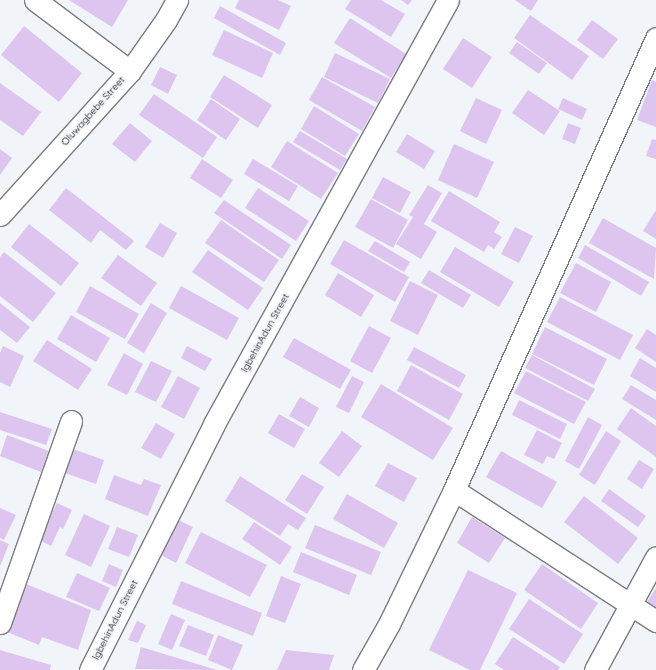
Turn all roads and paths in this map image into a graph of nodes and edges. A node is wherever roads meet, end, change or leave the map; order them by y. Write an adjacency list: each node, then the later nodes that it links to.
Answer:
1 (35, 0): 5 (street)
2 (177, 0): 5 (street, Oluwagbebe Street)
3 (448, 0): 13 (street, IgbehinAdun Street)
4 (656, 38): 8 (street)
5 (130, 71): 6 (street, Oluwagbebe Street)
6 (0, 215)
7 (72, 421): 12 (street)
8 (454, 490): 10 (street); 14 (street)
9 (656, 557): 10 (street)
10 (632, 604): 11 (street); 15 (street)
11 (656, 621)
12 (0, 623)
13 (90, 670)
14 (363, 670)
15 (595, 670)

